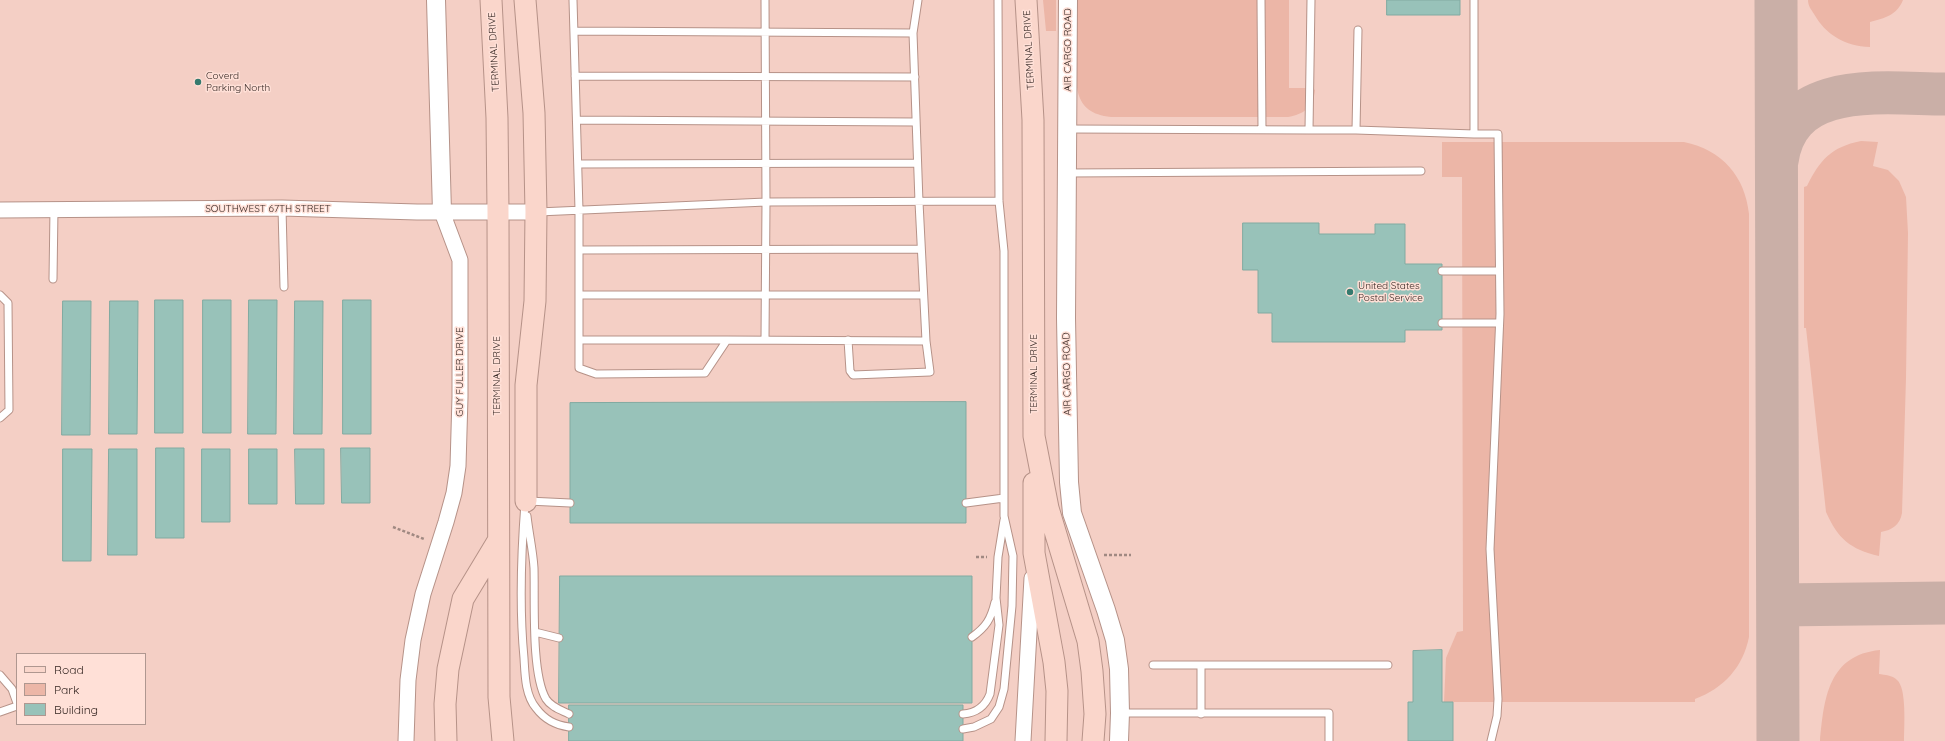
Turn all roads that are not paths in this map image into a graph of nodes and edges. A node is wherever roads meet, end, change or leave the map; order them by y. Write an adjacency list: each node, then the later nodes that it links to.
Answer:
1 (436, 0): 40 (street, GUY FULLER DRIVE)
2 (491, 0): 41 (main road, TERMINAL DRIVE)
3 (525, 0): 42 (main road)
4 (574, 0): 14 (lane)
5 (764, 0): 15 (lane)
6 (918, 0): 16 (lane)
7 (998, 0): 33 (lane)
8 (1026, 0): 64 (main road, TERMINAL DRIVE)
9 (1068, 0): 23 (street, AIR CARGO ROAD)
10 (1261, 0): 24 (lane)
11 (1311, 0): 25 (lane)
12 (1474, 0): 27 (lane)
13 (1358, 30): 26 (lane)
14 (574, 31): 15 (lane); 17 (lane)
15 (765, 32): 16 (lane); 18 (lane)
16 (913, 33): 19 (lane)
17 (575, 76): 18 (lane); 20 (lane)
18 (765, 77): 19 (lane); 21 (lane)
19 (915, 77): 22 (lane)
20 (577, 120): 21 (lane); 29 (lane)
21 (766, 121): 22 (lane); 30 (lane)
22 (916, 122): 28 (lane)
23 (1068, 129): 24 (lane); 32 (street, AIR CARGO ROAD)
24 (1262, 129): 25 (lane)
25 (1309, 130): 26 (lane)
26 (1356, 130): 27 (lane)
27 (1474, 134): 47 (lane)
28 (917, 163): 30 (lane); 35 (lane)
29 (578, 164): 30 (lane); 39 (lane)
30 (766, 164): 34 (lane)
31 (1421, 171): 32 (lane)
32 (1068, 172): 83 (street, AIR CARGO ROAD)
33 (999, 201): 35 (lane); 65 (lane)
34 (766, 202): 35 (lane); 39 (lane); 43 (lane)
35 (918, 202): 44 (lane)
36 (282, 208): 37 (street, SOUTHWEST 67TH STREET); 40 (street, SOUTHWEST 67TH STREET); 49 (lane)
37 (54, 209): 38 (street, SOUTHWEST 67TH STREET); 48 (lane)
38 (0, 210)
39 (579, 210): 42 (lane); 45 (lane)
40 (442, 212): 41 (street, SOUTHWEST 67TH STREET); 90 (street, GUY FULLER DRIVE)
41 (498, 212): 42 (street, SOUTHWEST 67TH STREET); 62 (main road, TERMINAL DRIVE)
42 (536, 212): 63 (main road)
43 (766, 249): 44 (lane); 45 (lane); 50 (lane)
44 (921, 249): 53 (lane)
45 (579, 250): 52 (lane)
46 (1442, 271): 47 (lane)
47 (1500, 271): 55 (lane)
48 (53, 279)
49 (284, 287)
50 (765, 294): 52 (lane); 53 (lane); 56 (lane)
51 (0, 295): 61 (lane)
52 (579, 295): 57 (lane)
53 (923, 295): 60 (lane)
54 (1442, 323): 55 (lane)
55 (1500, 323): 97 (lane)
56 (765, 339): 58 (lane); 59 (lane)
57 (579, 340): 58 (lane); 58 (lane)
58 (727, 340)
59 (848, 340): 60 (lane); 60 (lane)
60 (926, 342)
61 (0, 418)
62 (497, 430): 63 (main road); 70 (main road, TERMINAL DRIVE)
63 (526, 430): 66 (main road)
64 (1034, 436): 71 (main road); 94 (main road, TERMINAL DRIVE)
65 (1004, 498): 68 (lane); 69 (lane)
66 (526, 501): 67 (lane); 73 (lane); 87 (lane)
67 (570, 503)
68 (966, 503)
69 (1004, 516): 72 (lane); 88 (lane)
70 (498, 541): 91 (main road); 92 (main road, TERMINAL DRIVE)
71 (1034, 553): 89 (street); 93 (main road)
72 (996, 598): 74 (lane); 85 (lane)
73 (535, 632): 75 (lane); 84 (lane)
74 (972, 637)
75 (559, 638)
76 (1153, 665): 77 (lane)
77 (1201, 665): 78 (lane); 86 (lane)
78 (1388, 665)
79 (0, 675): 80 (lane)
80 (16, 701)
81 (16, 704): 82 (lane)
82 (0, 712)
83 (1120, 713): 86 (lane); 95 (street, AIR CARGO ROAD)
84 (569, 714)
85 (962, 714)
86 (1201, 714): 96 (lane)
87 (569, 727)
88 (962, 729)
89 (1022, 737)
90 (406, 741)
91 (446, 741)
92 (503, 741)
93 (1056, 741)
94 (1093, 741)
95 (1119, 741)
96 (1329, 741)
97 (1491, 741)

